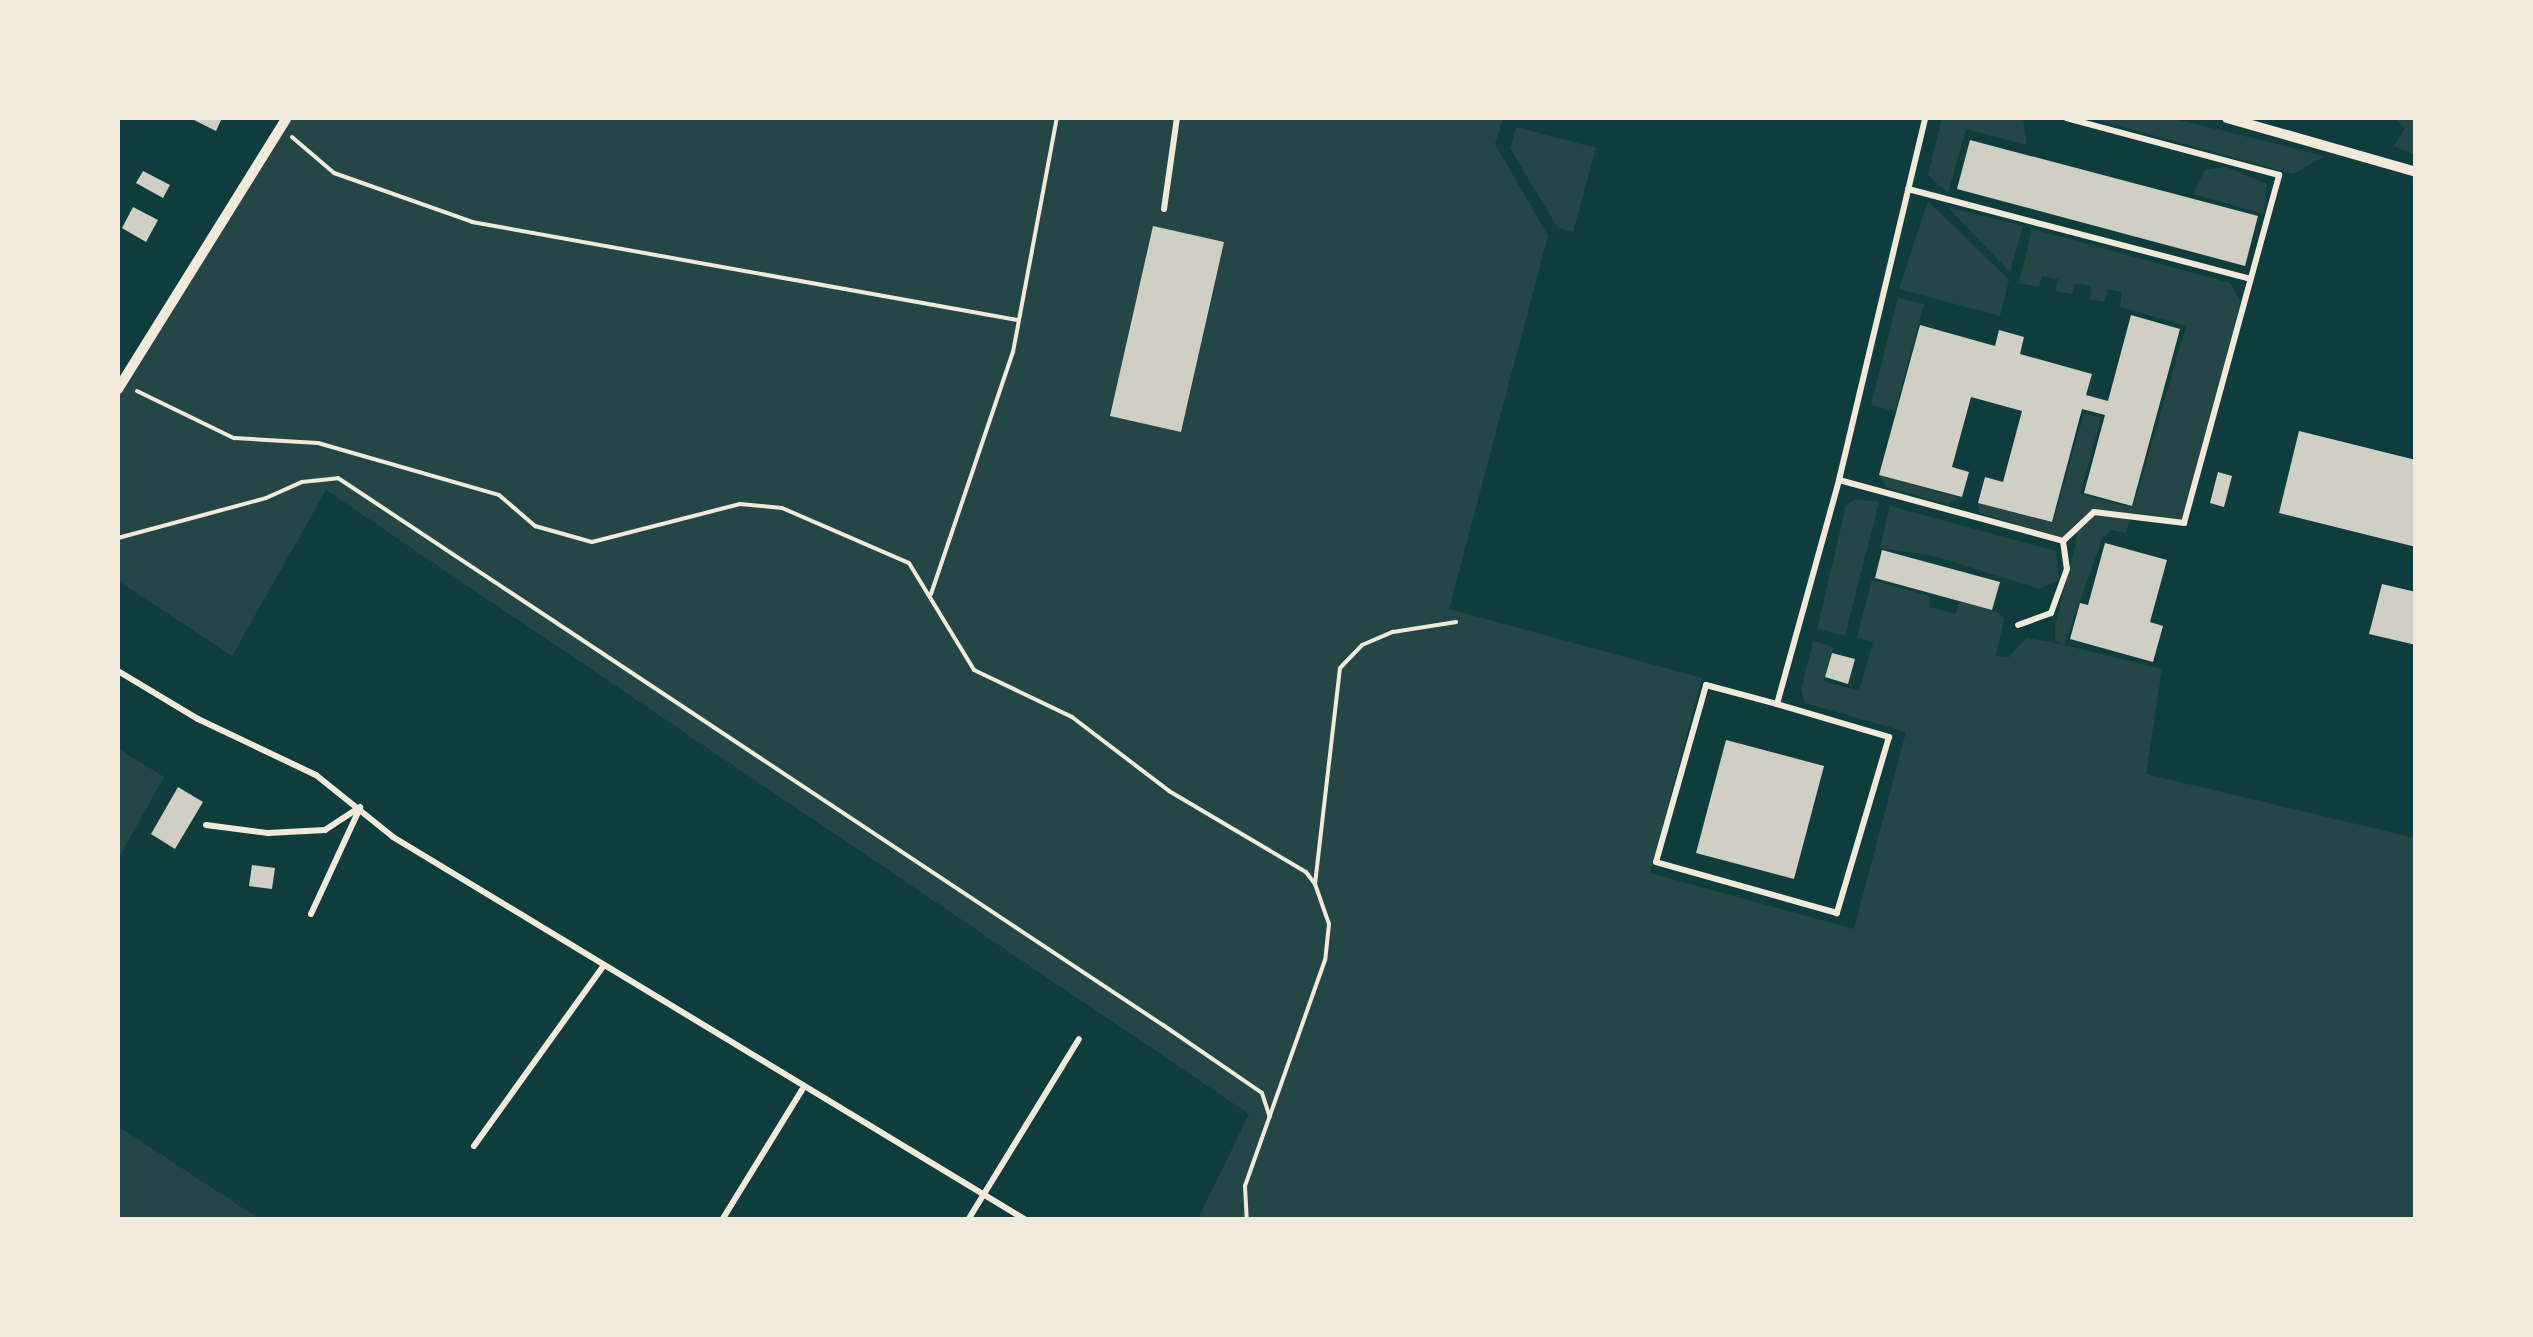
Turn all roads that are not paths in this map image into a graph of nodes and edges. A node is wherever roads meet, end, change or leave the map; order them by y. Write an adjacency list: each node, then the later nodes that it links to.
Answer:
1 (1177, 118): 8 (lane)
2 (1925, 118): 7 (lane)
3 (2066, 118): 9 (lane)
4 (2227, 118): 6 (street)
5 (284, 122): 10 (street)
6 (2416, 172)
7 (1908, 189): 9 (lane); 11 (lane)
8 (1164, 209)
9 (2250, 279): 12 (lane)
10 (119, 386)
11 (1838, 480): 12 (lane); 15 (lane)
12 (2063, 541): 13 (lane)
13 (2018, 625)
14 (118, 671): 16 (lane)
15 (1777, 704): 15 (lane)
16 (360, 807): 17 (lane); 18 (lane); 19 (lane)
17 (206, 826)
18 (311, 914)
19 (604, 965): 21 (lane); 22 (lane)
20 (1079, 1038): 23 (lane)
21 (802, 1090): 23 (lane); 24 (lane)
22 (474, 1146)
23 (983, 1194): 25 (lane); 26 (lane)
24 (722, 1220)
25 (968, 1220)
26 (1026, 1220)

